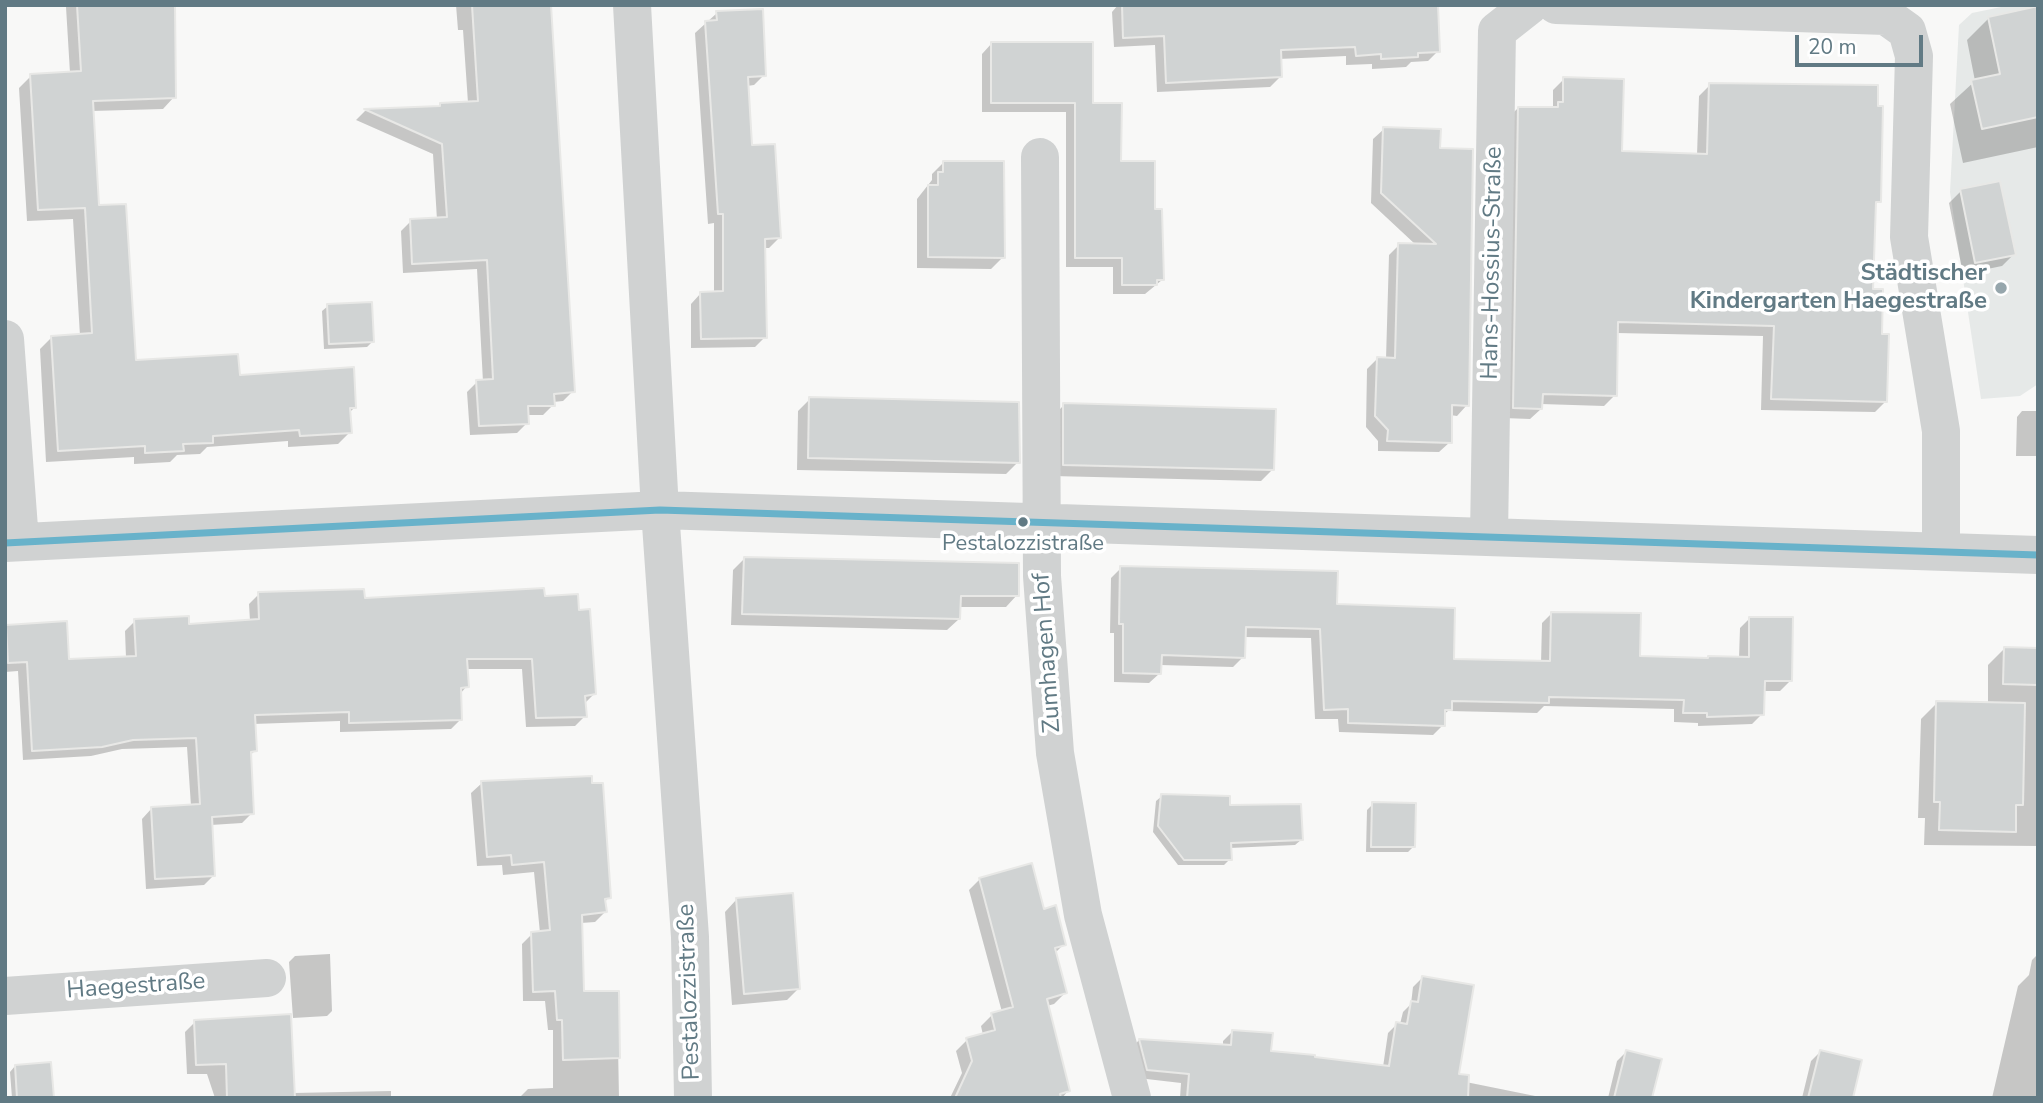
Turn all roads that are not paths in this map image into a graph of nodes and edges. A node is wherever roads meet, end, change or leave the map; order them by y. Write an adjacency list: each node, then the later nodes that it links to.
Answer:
1 (632, 5): 6 (street, Pestalozzistraße)
2 (1530, 5): 8 (street, Hans-Hossius-Straße)
3 (1556, 5): 10 (street)
4 (1040, 157): 7 (street, Zumhagen Hof)
5 (5, 339): 9 (street)
6 (660, 510): 7 (street); 9 (street); 14 (street, Pestalozzistraße)
7 (1042, 524): 8 (street); 15 (street, Zumhagen Hof)
8 (1489, 536): 10 (street)
9 (13, 543)
10 (1941, 551): 11 (street)
11 (2038, 555)
12 (267, 978): 13 (street, Haegestraße)
13 (5, 996)
14 (693, 1098)
15 (1132, 1098)

